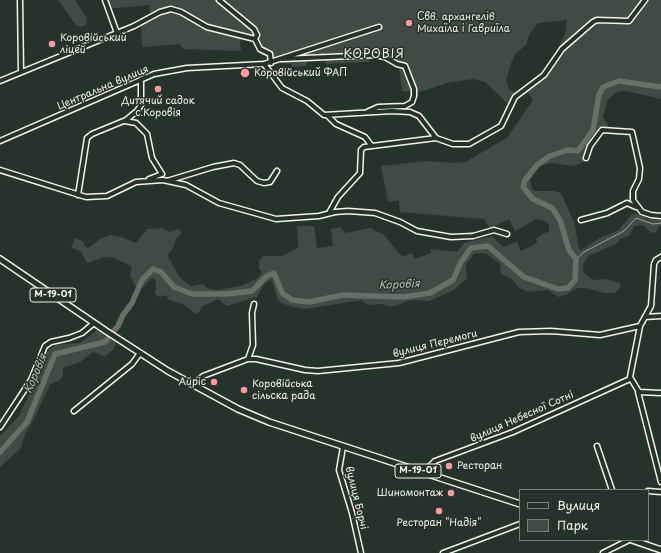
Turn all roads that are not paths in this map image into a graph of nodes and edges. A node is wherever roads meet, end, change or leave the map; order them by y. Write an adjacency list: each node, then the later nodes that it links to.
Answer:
1 (20, 0): 11 (street)
2 (106, 0): 6 (street)
3 (219, 0): 7 (street)
4 (645, 0): 17 (street)
5 (379, 27): 8 (street)
6 (118, 33): 7 (street); 11 (street)
7 (255, 39): 9 (street)
8 (282, 59): 9 (street, Центральна вулиця); 14 (street, Центральна вулиця)
9 (271, 63): 10 (street, Центральна вулиця)
10 (264, 64): 12 (street, Центральна вулиця); 15 (street)
11 (21, 72): 13 (street)
12 (141, 79): 16 (street); 18 (street, Центральна вулиця)
13 (0, 81)
14 (367, 112): 15 (street); 17 (street)
15 (328, 116): 19 (street)
16 (125, 121): 23 (street); 25 (street)
17 (436, 138): 19 (street)
18 (0, 142)
19 (371, 144): 27 (street)
20 (586, 158): 26 (street)
21 (0, 170): 25 (street)
22 (277, 171): 24 (street)
23 (147, 180): 24 (street); 25 (street)
24 (167, 181): 27 (street)
25 (78, 195)
26 (636, 207): 28 (street); 29 (street)
27 (329, 213): 30 (street)
28 (661, 216)
29 (581, 220)
30 (508, 234)
31 (659, 258): 35 (street)
32 (0, 259): 36 (main road, М-19-01)
33 (254, 304): 39 (street)
34 (661, 316): 35 (street)
35 (645, 317): 37 (street)
36 (94, 323): 38 (main road, М-19-01); 45 (street)
37 (640, 326): 39 (street, вулиця Перемоги); 40 (street)
38 (140, 353): 41 (main road, М-19-01); 44 (street)
39 (248, 358): 41 (street)
40 (630, 379): 42 (street); 48 (street, вулиця Небесної Сотні)
41 (193, 385): 47 (main road, М-19-01)
42 (637, 391): 43 (street); 49 (street)
43 (661, 393)
44 (74, 411)
45 (0, 427)
46 (597, 446): 50 (street)
47 (343, 447): 48 (main road, М-19-01); 58 (street, вулиця Борчі)
48 (426, 474): 53 (main road, М-19-01)
49 (661, 482)
50 (612, 489)
51 (649, 491): 52 (street)
52 (661, 492)
53 (519, 504)
54 (519, 524): 59 (street)
55 (627, 541): 60 (street)
56 (635, 541): 57 (main road)
57 (661, 550)
58 (361, 553)
59 (443, 553)
60 (603, 553)

